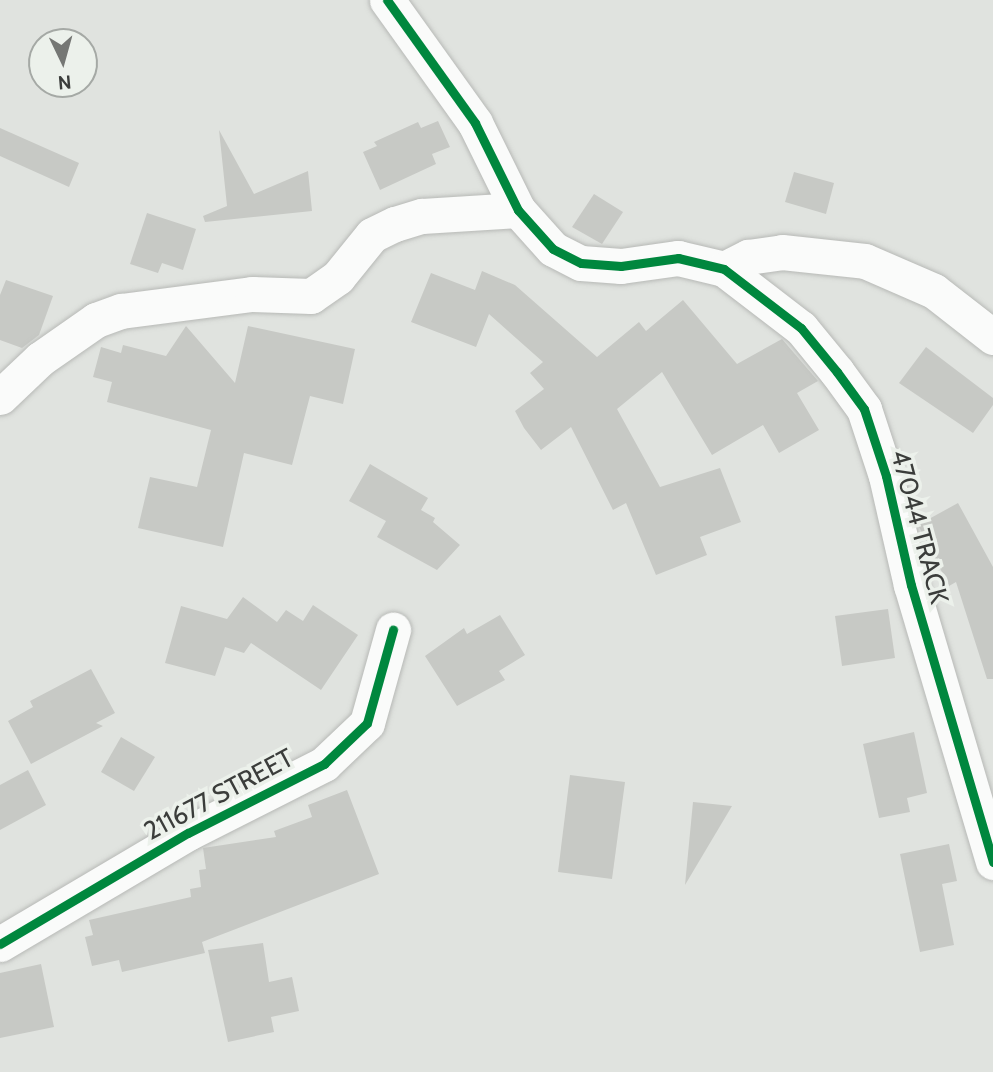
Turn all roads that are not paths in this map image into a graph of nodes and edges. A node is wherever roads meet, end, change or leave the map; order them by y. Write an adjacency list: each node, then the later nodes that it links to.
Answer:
1 (387, 0): 2 (street, 47044 TRACK)
2 (518, 210): 3 (street, 47044 TRACK); 5 (street)
3 (724, 270): 4 (street); 7 (street, 47044 TRACK)
4 (993, 337)
5 (0, 397)
6 (393, 630): 8 (street, 211677 STREET)
7 (993, 862)
8 (0, 944)

